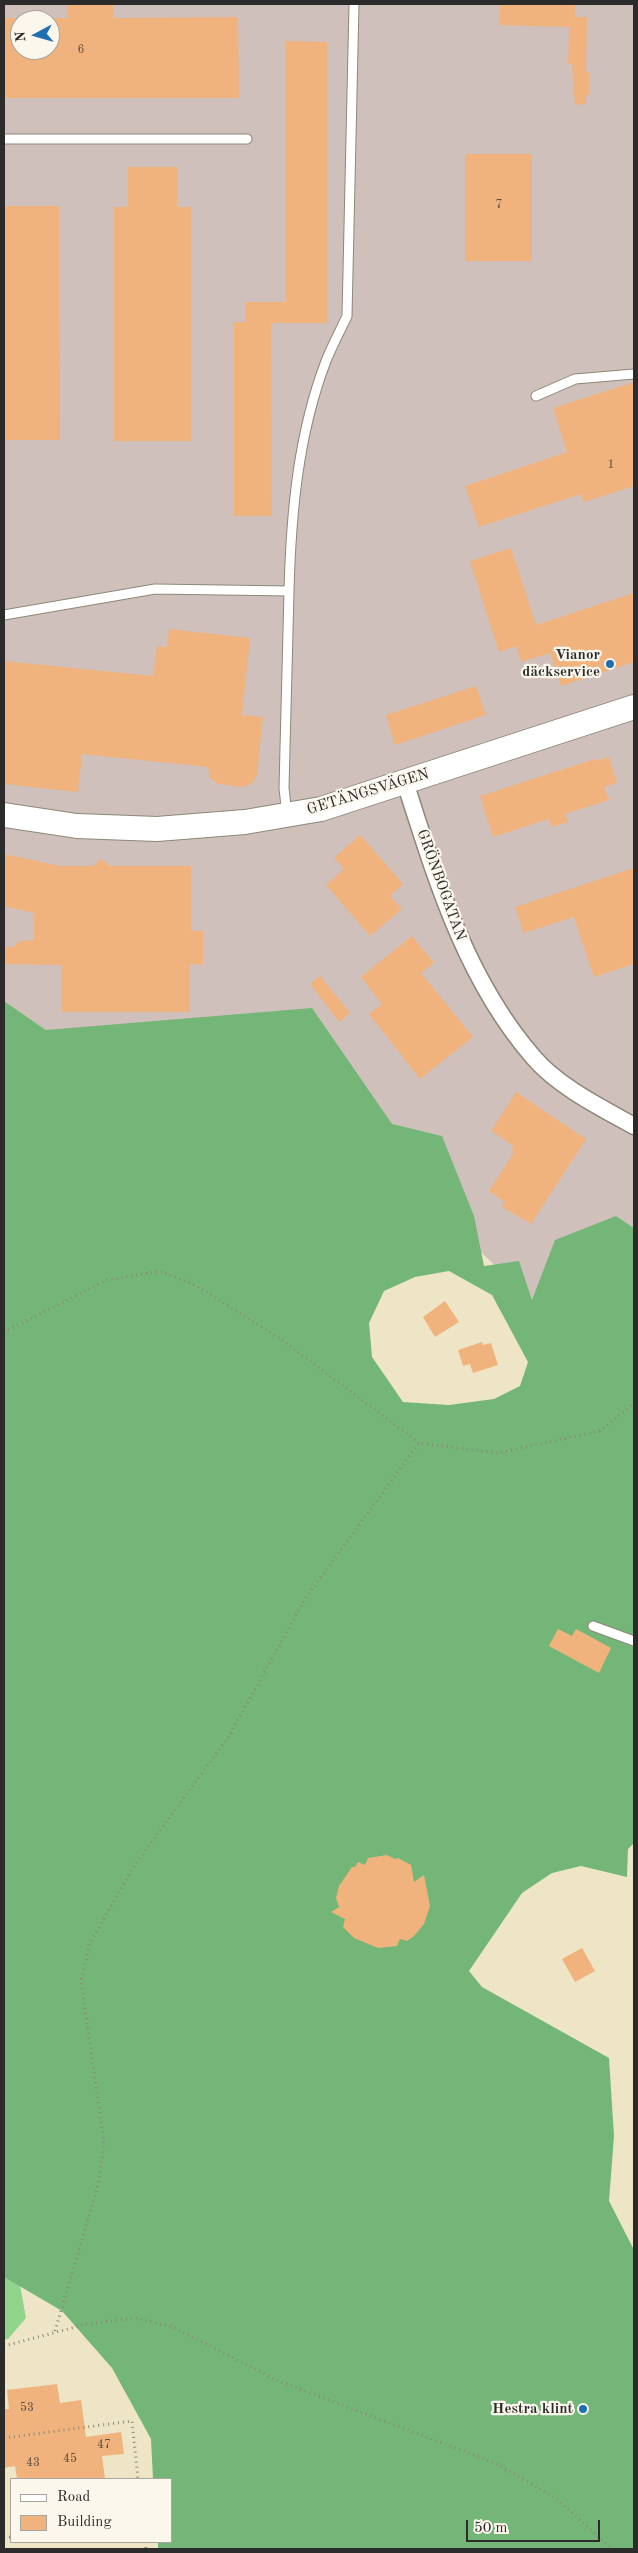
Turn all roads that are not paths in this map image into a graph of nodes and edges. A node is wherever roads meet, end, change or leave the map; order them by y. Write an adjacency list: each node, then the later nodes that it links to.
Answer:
1 (354, 4): 6 (lane)
2 (4, 139): 3 (lane)
3 (247, 139)
4 (634, 374): 5 (lane)
5 (536, 396)
6 (289, 591): 7 (lane); 11 (lane)
7 (4, 614)
8 (634, 707): 9 (street, GETÄNGSVÄGEN)
9 (405, 782): 11 (street, GETÄNGSVÄGEN); 12 (street, GRÖNBOGATAN)
10 (4, 815): 11 (street, GETÄNGSVÄGEN)
11 (287, 815)
12 (634, 1126)
13 (593, 1626): 14 (lane)
14 (634, 1641)

